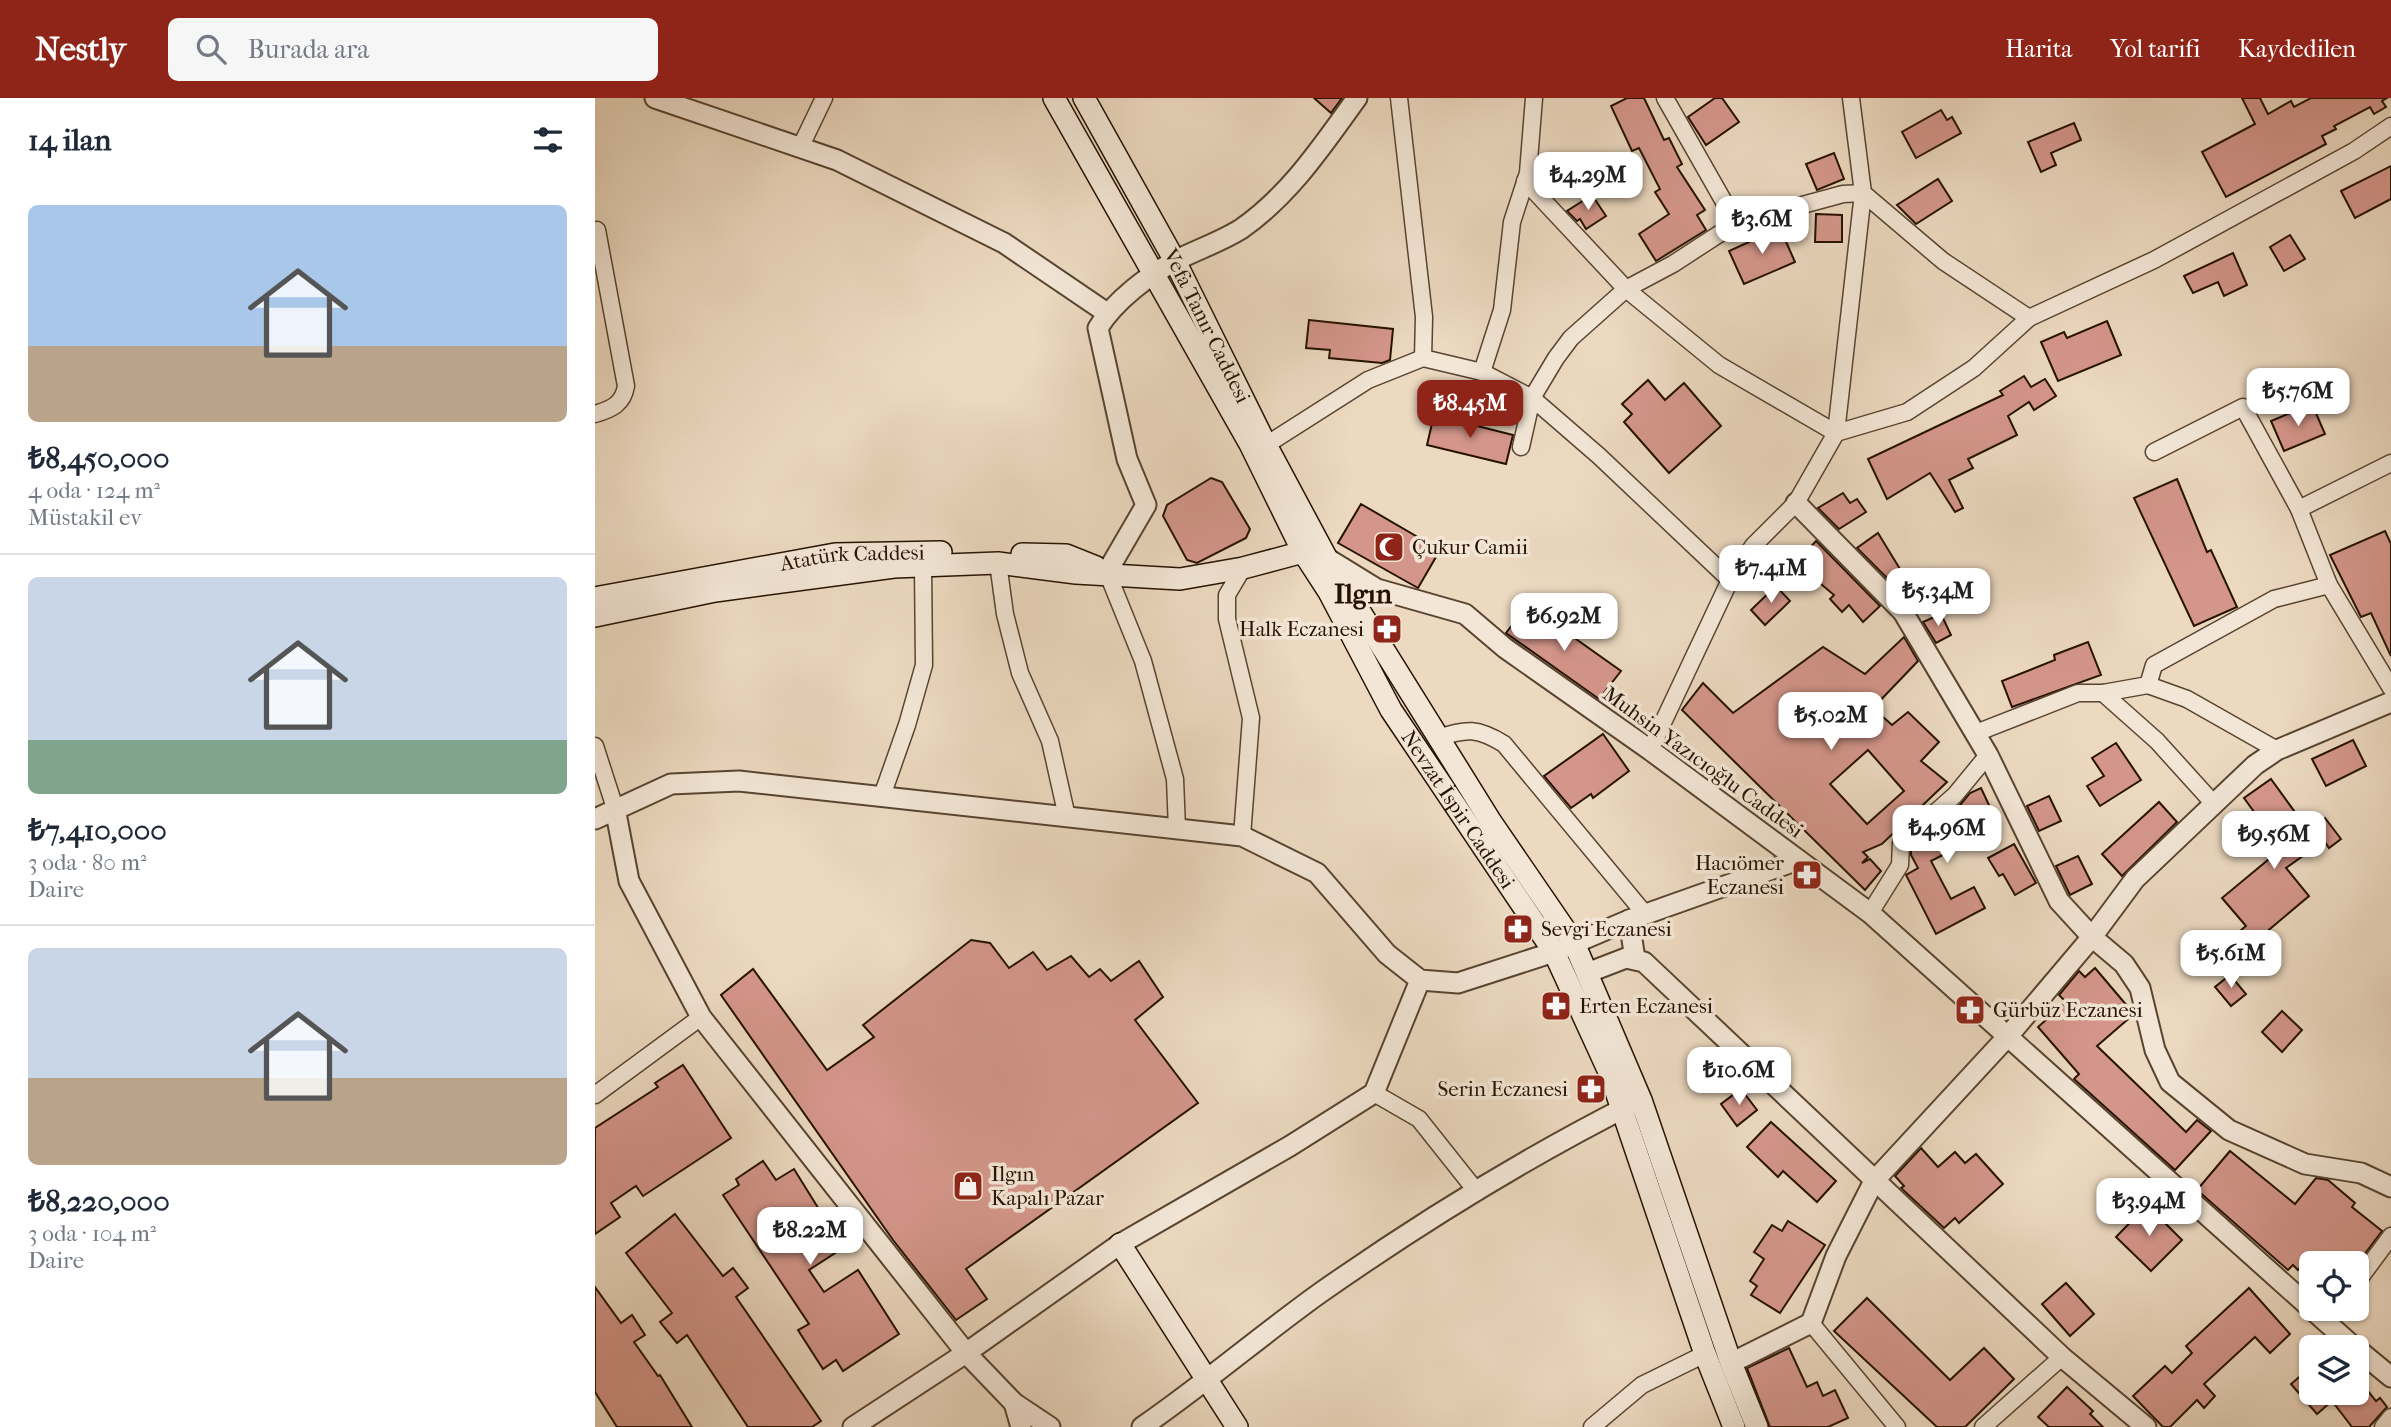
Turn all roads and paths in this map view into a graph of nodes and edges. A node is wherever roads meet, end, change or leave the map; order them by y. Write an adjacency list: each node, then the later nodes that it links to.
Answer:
1 (655, 98): 11 (street)
2 (824, 98): 11 (street)
3 (1054, 98): 17 (main road, Vefa Tanır Caddesi)
4 (1084, 98): 16 (main road, Vefa Tanır Caddesi)
5 (1357, 98): 16 (street)
6 (1399, 98): 21 (street)
7 (1534, 98): 12 (street)
8 (1665, 98): 14 (street)
9 (1851, 98): 13 (street)
10 (2391, 126): 20 (street)
11 (800, 148): 19 (street)
12 (1525, 181): 18 (street); 22 (street)
13 (1863, 193): 14 (street); 20 (street); 25 (street)
14 (1736, 223): 18 (street)
15 (597, 230): 24 (street)
16 (1175, 261): 17 (street); 26 (main road, Vefa Tanır Caddesi)
17 (1154, 275): 19 (street); 32 (main road, Vefa Tanır Caddesi)
18 (1626, 289): 23 (street); 25 (street)
19 (1107, 313): 37 (street)
20 (2029, 318): 25 (street)
21 (1423, 358): 22 (street); 26 (street)
22 (1482, 372): 23 (street)
23 (1532, 398): 27 (street); 38 (street)
24 (595, 414)
25 (1836, 433): 30 (street)
26 (1266, 445): 33 (main road, Vefa Tanır Caddesi)
27 (1521, 447)
28 (2154, 452): 31 (street)
29 (2391, 463): 31 (street)
30 (1796, 503): 38 (street); 46 (street)
31 (2298, 509): 39 (street)
32 (1303, 552): 33 (street, Muhsin Yazıcıoğlu Caddesi); 36 (main road, Atatürk Caddesi); 64 (main road, Nevzat İspir Caddesi)
33 (1326, 557): 47 (main road, Nevzat İspir Caddesi); 49 (street, Muhsin Yazıcıoğlu Caddesi)
34 (998, 563): 35 (main road, Atatürk Caddesi); 37 (main road, Atatürk Caddesi); 55 (street)
35 (923, 566): 41 (main road, Atatürk Caddesi); 52 (street)
36 (1243, 568): 37 (main road, Atatürk Caddesi); 58 (street)
37 (1107, 572): 40 (main road, Atatürk Caddesi); 57 (street)
38 (1730, 580): 49 (street)
39 (2329, 585): 42 (street); 43 (street)
40 (595, 598)
41 (595, 616)
42 (2148, 685): 44 (street); 50 (street)
43 (2391, 688)
44 (2103, 693): 46 (street); 53 (street)
45 (2391, 702): 50 (street)
46 (1976, 733): 51 (street)
47 (1439, 738): 61 (street); 63 (main road, Nevzat İspir Caddesi)
48 (595, 746): 54 (street)
49 (1650, 750): 59 (street, Muhsin Yazıcıoğlu Caddesi)
50 (2277, 750): 53 (street)
51 (1988, 755): 60 (street); 62 (street)
52 (882, 796): 54 (street); 55 (street)
53 (2214, 804): 62 (street)
54 (615, 808): 56 (street); 68 (street)
55 (1067, 817): 57 (street)
56 (595, 820)
57 (1177, 829): 58 (street)
58 (1242, 836): 67 (street)
59 (1798, 860): 60 (street, Muhsin Yazıcıoğlu Caddesi); 61 (street)
60 (1870, 913): 69 (street, Muhsin Yazıcıoğlu Caddesi)
61 (1637, 916): 63 (street); 65 (street)
62 (2092, 937): 69 (street); 74 (street)
63 (1574, 943): 64 (street); 66 (main road, Nevzat İspir Caddesi)
64 (1554, 953): 67 (street); 72 (main road, Nevzat İspir Caddesi)
65 (1635, 959): 66 (street); 73 (street)
66 (1587, 973): 72 (main road, Nevzat İspir Caddesi)
67 (1420, 980): 70 (street)
68 (701, 1017): 71 (street); 83 (street)
69 (2009, 1035): 73 (street); 79 (street, Muhsin Yazıcıoğlu Caddesi)
70 (1374, 1093): 75 (street); 77 (street)
71 (595, 1095)
72 (1632, 1105): 75 (street); 84 (main road, Nevzat İspir Caddesi); 87 (main road, Nevzat İspir Caddesi)
73 (1874, 1181): 81 (street); 85 (street)
74 (2391, 1187)
75 (1477, 1192): 89 (street)
76 (2391, 1236): 78 (street)
77 (1120, 1244): 83 (street); 89 (main road)
78 (2369, 1266)
79 (2299, 1288)
80 (2335, 1321): 82 (street, Muhsin Yazıcıoğlu Caddesi)
81 (1811, 1323): 87 (street); 100 (street)
82 (2346, 1335)
83 (966, 1353): 90 (street); 92 (street)
84 (1705, 1354): 97 (street); 98 (main road, Nevzat İspir Caddesi)
85 (2061, 1357): 101 (street); 102 (street)
86 (2369, 1359): 88 (street, Muhsin Yazıcıoğlu Caddesi)
87 (1731, 1363): 99 (main road, Nevzat İspir Caddesi)
88 (2391, 1377)
89 (1207, 1382): 95 (street); 96 (main road)
90 (1014, 1403): 93 (street); 94 (street)
91 (2391, 1417): 103 (street)
92 (853, 1427)
93 (1021, 1427)
94 (1050, 1427)
95 (1142, 1427)
96 (1237, 1427)
97 (1592, 1427)
98 (1734, 1427)
99 (1757, 1427)
100 (1897, 1427)
101 (1983, 1427)
102 (2146, 1427)
103 (2382, 1427)

